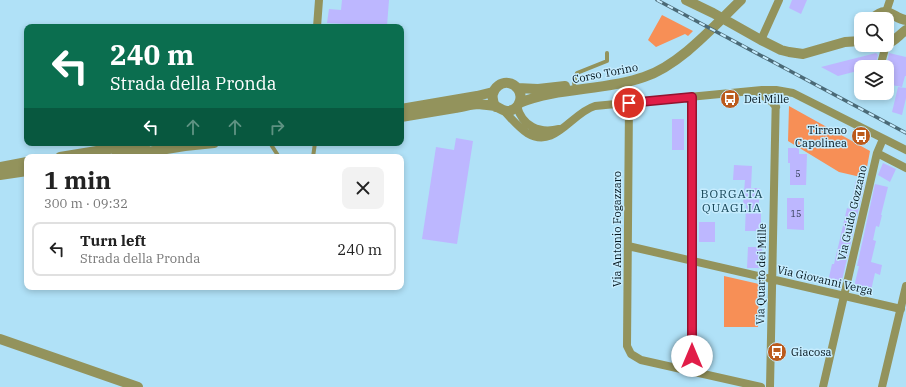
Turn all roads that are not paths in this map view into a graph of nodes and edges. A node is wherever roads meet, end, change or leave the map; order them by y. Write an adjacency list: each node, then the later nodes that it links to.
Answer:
1 (319, 0): 10 (street)
2 (686, 0): 8 (street)
3 (700, 0): 8 (street)
4 (779, 0): 13 (street)
5 (890, 0): 7 (street)
6 (737, 1): 19 (street, Corso Torino)
7 (886, 12)
8 (713, 13): 13 (street)
9 (902, 19): 11 (street)
10 (317, 24)
11 (904, 32): 16 (street)
12 (854, 37): 15 (street)
13 (761, 40): 15 (street)
14 (854, 41): 15 (street)
15 (845, 42)
16 (894, 42)
17 (607, 53): 19 (lane)
18 (517, 88): 19 (street, Corso Torino); 22 (street, Corso Torino); 25 (street)
19 (574, 88): 25 (street, Corso Torino)
20 (776, 90): 21 (street); 26 (street, Via Quarto dei Mille); 31 (street)
21 (756, 91): 23 (street); 26 (street)
22 (493, 92): 27 (street, Corso Torino); 28 (street)
23 (692, 97): 24 (street); 44 (street)
24 (629, 103): 30 (street); 43 (street, Via Antonio Fogazzaro)
25 (518, 104): 28 (street, Corso Torino); 30 (street)
26 (776, 107): 45 (street, Via Quarto dei Mille)
27 (404, 108)
28 (500, 109): 29 (street, Corso Torino); 30 (street)
29 (404, 116)
30 (563, 127)
31 (883, 139): 34 (street); 37 (street, Via Guido Gozzano)
32 (128, 146): 35 (street)
33 (185, 146): 36 (street)
34 (906, 150)
35 (78, 154)
36 (135, 154)
37 (877, 154): 40 (street); 47 (street, Via Guido Gozzano)
38 (24, 163): 39 (street)
39 (0, 167)
40 (906, 168)
41 (24, 171): 42 (street)
42 (0, 175)
43 (628, 246): 44 (street, Via Giovanni Verga); 50 (street, Via Antonio Fogazzaro)
44 (692, 261): 45 (street, Via Giovanni Verga); 50 (street)
45 (772, 279): 47 (street, Via Giovanni Verga); 53 (street, Via Quarto dei Mille)
46 (906, 286): 48 (street)
47 (844, 296): 48 (street, Via Giovanni Verga); 54 (street, Via Guido Gozzano)
48 (901, 308): 55 (street)
49 (0, 339): 51 (street)
50 (692, 371): 52 (street)
51 (138, 387)
52 (761, 387)
53 (770, 387)
54 (823, 387)
55 (882, 387)

